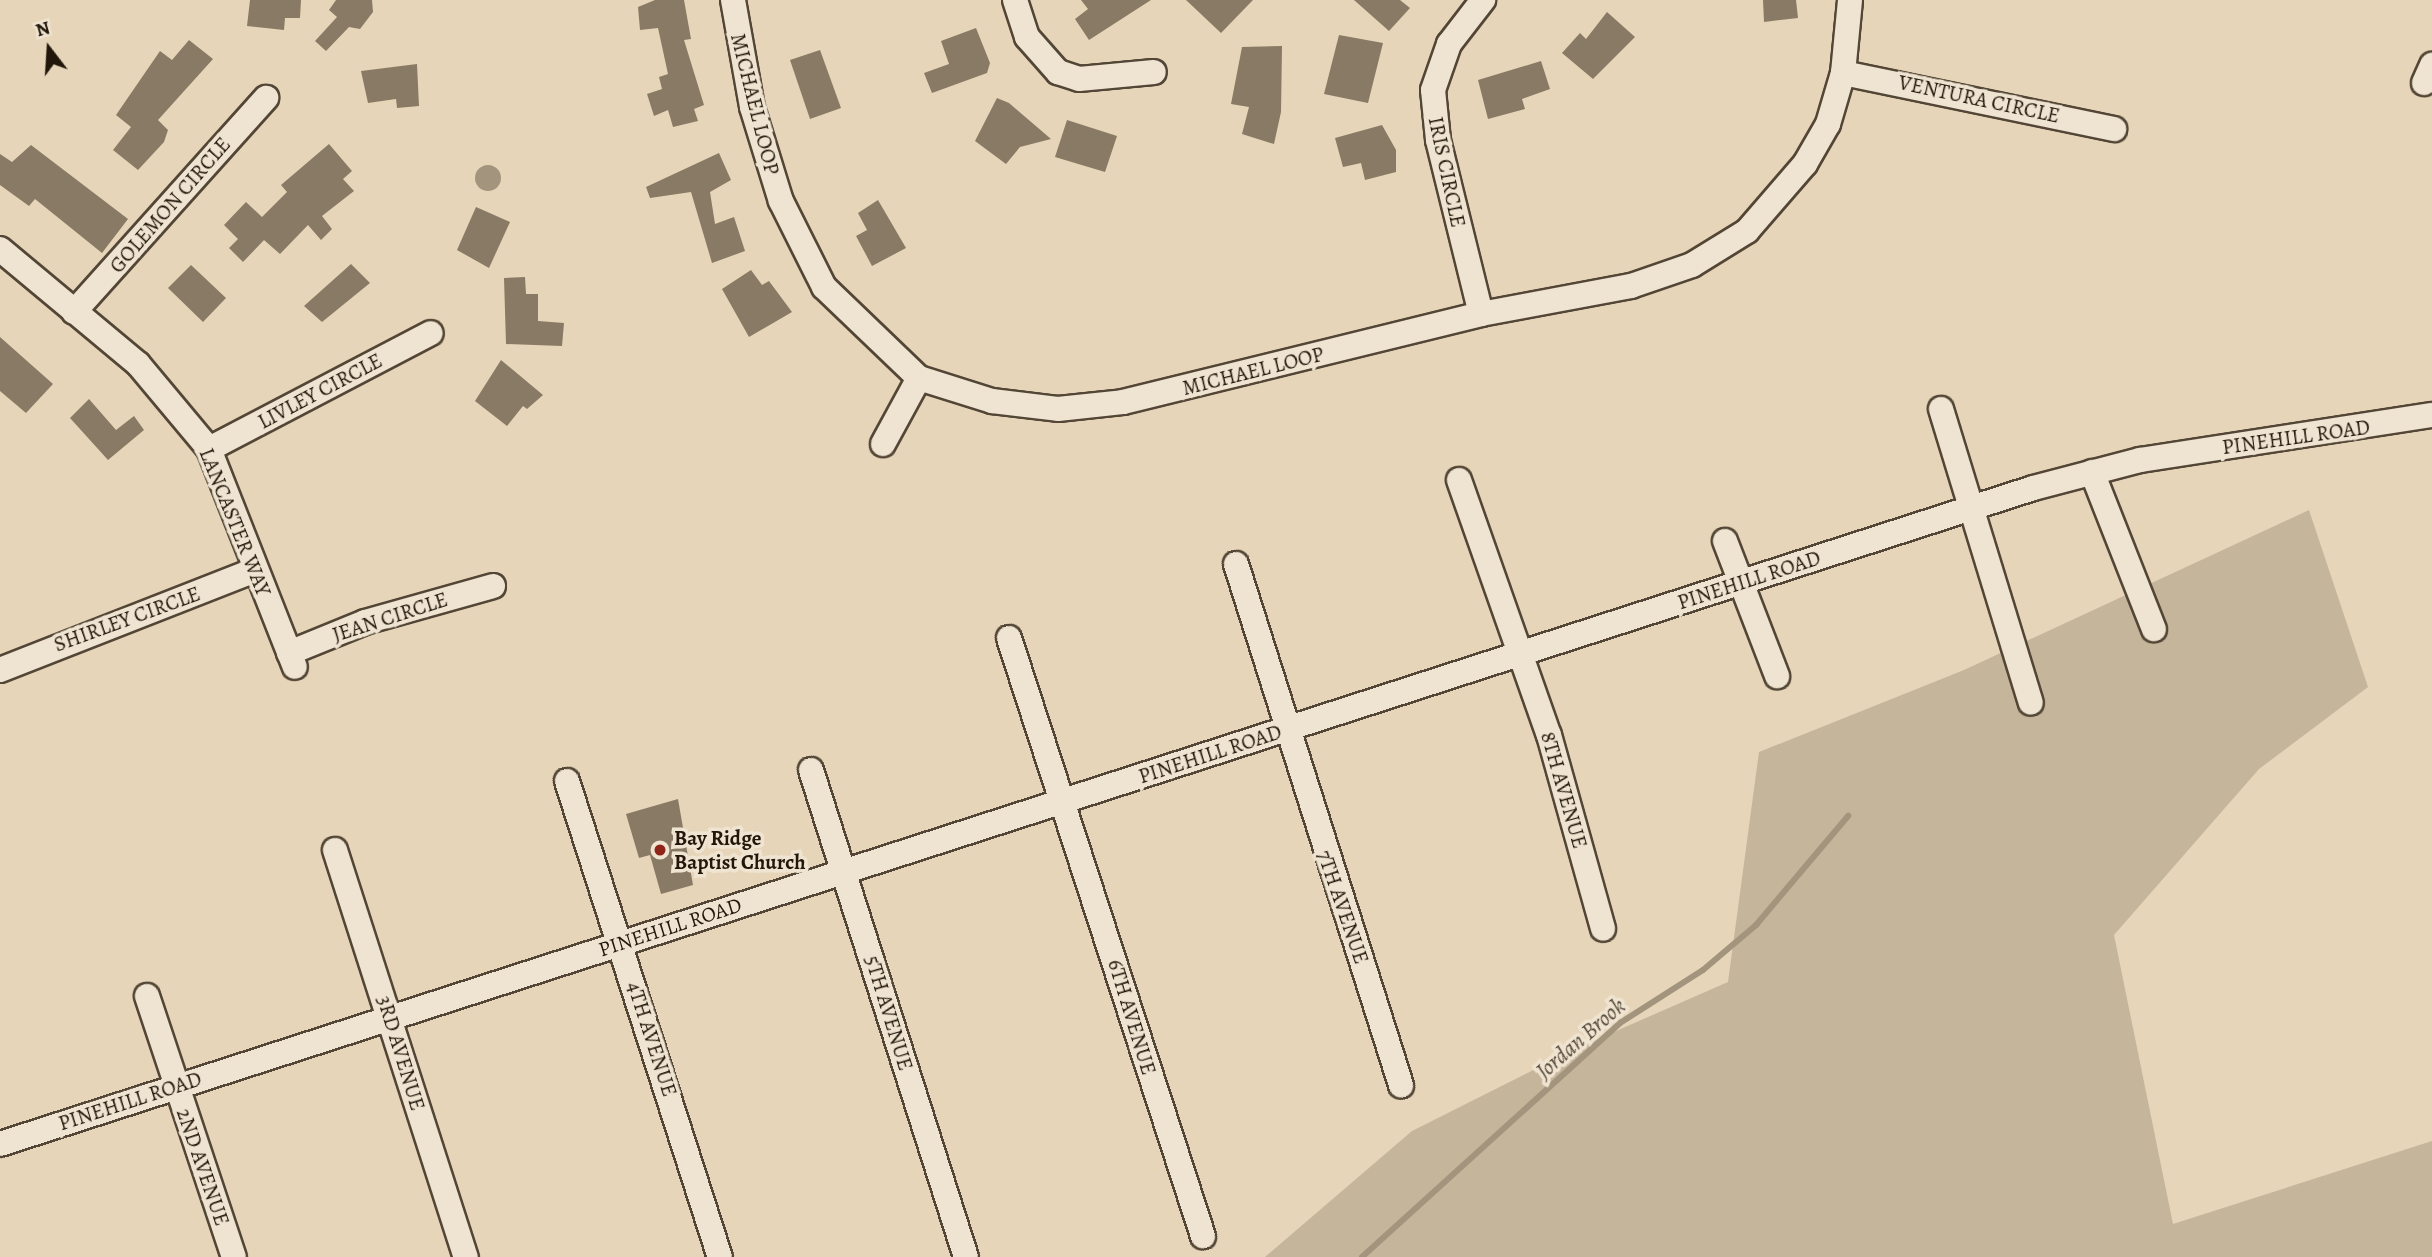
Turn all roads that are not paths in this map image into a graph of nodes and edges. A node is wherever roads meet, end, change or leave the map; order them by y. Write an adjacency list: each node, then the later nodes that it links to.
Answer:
1 (733, 0): 13 (street, MICHAEL LOOP)
2 (1015, 0): 5 (street)
3 (1483, 0): 11 (street, IRIS CIRCLE)
4 (1850, 0): 6 (street, MICHAEL LOOP)
5 (1154, 72)
6 (1843, 73): 8 (street, VENTURA CIRCLE); 11 (street, MICHAEL LOOP)
7 (266, 98): 10 (street, GOLEMON CIRCLE)
8 (2114, 129)
9 (0, 249): 10 (street, LANCASTER WAY)
10 (74, 312): 17 (street, LANCASTER WAY)
11 (1481, 314): 13 (street, MICHAEL LOOP)
12 (431, 333): 17 (street, LIVLEY CIRCLE)
13 (919, 379): 16 (street)
14 (1941, 409): 20 (street)
15 (2432, 415): 18 (street, PINEHILL ROAD)
16 (883, 444)
17 (209, 449): 23 (street, LANCASTER WAY)
18 (2092, 472): 20 (street, PINEHILL ROAD); 26 (street)
19 (1460, 480): 28 (street, 8TH AVENUE)
20 (1973, 508): 24 (street, PINEHILL ROAD); 32 (street)
21 (1725, 541): 24 (street)
22 (1236, 564): 33 (street, 7TH AVENUE)
23 (255, 570): 29 (street, LANCASTER WAY); 30 (street, SHIRLEY CIRCLE)
24 (1739, 582): 28 (street, PINEHILL ROAD); 31 (street)
25 (493, 586): 29 (street, JEAN CIRCLE)
26 (2154, 629)
27 (1009, 639): 36 (street, 6TH AVENUE)
28 (1519, 652): 33 (street, PINEHILL ROAD); 39 (street, 8TH AVENUE)
29 (292, 660)
30 (0, 670)
31 (1777, 676)
32 (2031, 703)
33 (1286, 730): 36 (street, PINEHILL ROAD); 44 (street, 7TH AVENUE)
34 (811, 770): 38 (street, 5TH AVENUE)
35 (567, 782): 40 (street, 4TH AVENUE)
36 (1065, 798): 38 (street, PINEHILL ROAD); 46 (street, 6TH AVENUE)
37 (335, 850): 42 (street, 3RD AVENUE)
38 (845, 872): 40 (street, PINEHILL ROAD); 50 (street, 5TH AVENUE)
39 (1603, 929)
40 (621, 943): 42 (street, PINEHILL ROAD); 49 (street, 4TH AVENUE)
41 (147, 996): 43 (street, 2ND AVENUE)
42 (390, 1017): 43 (street, PINEHILL ROAD); 48 (street, 3RD AVENUE)
43 (175, 1085): 45 (street, PINEHILL ROAD); 47 (street, 2ND AVENUE)
44 (1401, 1085)
45 (0, 1144)
46 (1203, 1236)
47 (234, 1257)
48 (466, 1257)
49 (720, 1257)
50 (966, 1257)

